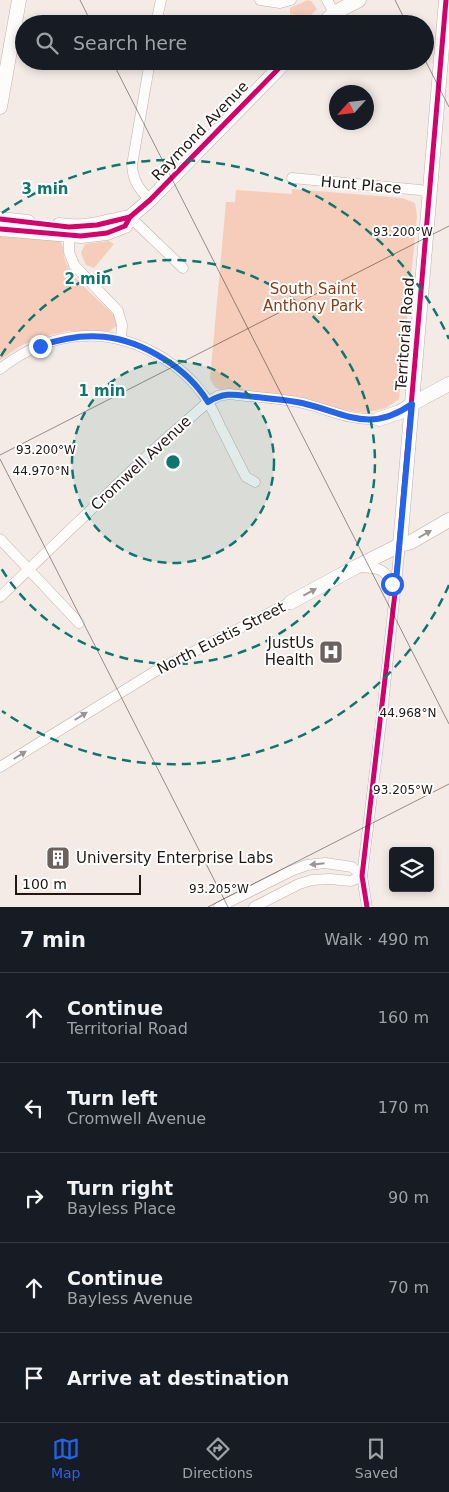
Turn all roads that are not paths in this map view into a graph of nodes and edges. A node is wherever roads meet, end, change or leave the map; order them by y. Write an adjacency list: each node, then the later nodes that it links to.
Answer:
1 (19, 0): 9 (street)
2 (161, 0): 10 (street)
3 (260, 0): 4 (street)
4 (291, 0)
5 (327, 0): 8 (street)
6 (359, 0): 8 (street)
7 (446, 0): 16 (street, Territorial Road)
8 (334, 13)
9 (16, 15)
10 (158, 15)
11 (15, 23): 14 (street)
12 (148, 70): 17 (street)
13 (277, 70): 17 (street, Raymond Avenue)
14 (0, 107)
15 (292, 178): 16 (street, Hunt Place)
16 (429, 193): 27 (street, Territorial Road)
17 (150, 200): 18 (street, Raymond Avenue)
18 (130, 217): 21 (street, Raymond Avenue); 22 (street)
19 (0, 219): 21 (street, Raymond Avenue)
20 (0, 229): 21 (street, Raymond Avenue)
21 (69, 231): 23 (street)
22 (184, 268)
23 (121, 339): 24 (street); 26 (street)
24 (0, 369)
25 (449, 384): 27 (street, Cromwell Avenue)
26 (208, 402): 28 (street, Cromwell Avenue); 29 (street); 34 (street, Cromwell Avenue)
27 (412, 404): 28 (street, Cromwell Avenue); 32 (street, Territorial Road)
28 (379, 419)
29 (254, 482)
30 (449, 520): 32 (street, North Eustis Street, one-way to 30)
31 (0, 539): 34 (street)
32 (400, 545): 33 (street, North Eustis Street); 35 (street, Territorial Road)
33 (356, 567): 35 (street); 37 (street, North Eustis Street, one-way to 33)
34 (28, 569): 36 (street, Cromwell Avenue); 38 (street)
35 (395, 593): 40 (street, Territorial Road)
36 (0, 597)
37 (291, 602): 39 (street, North Eustis Street, one-way to 37)
38 (79, 623)
39 (0, 767)
40 (362, 876): 41 (street, one-way to 41); 42 (street); 43 (street, Territorial Road)
41 (219, 907)
42 (254, 907)
43 (367, 907)

